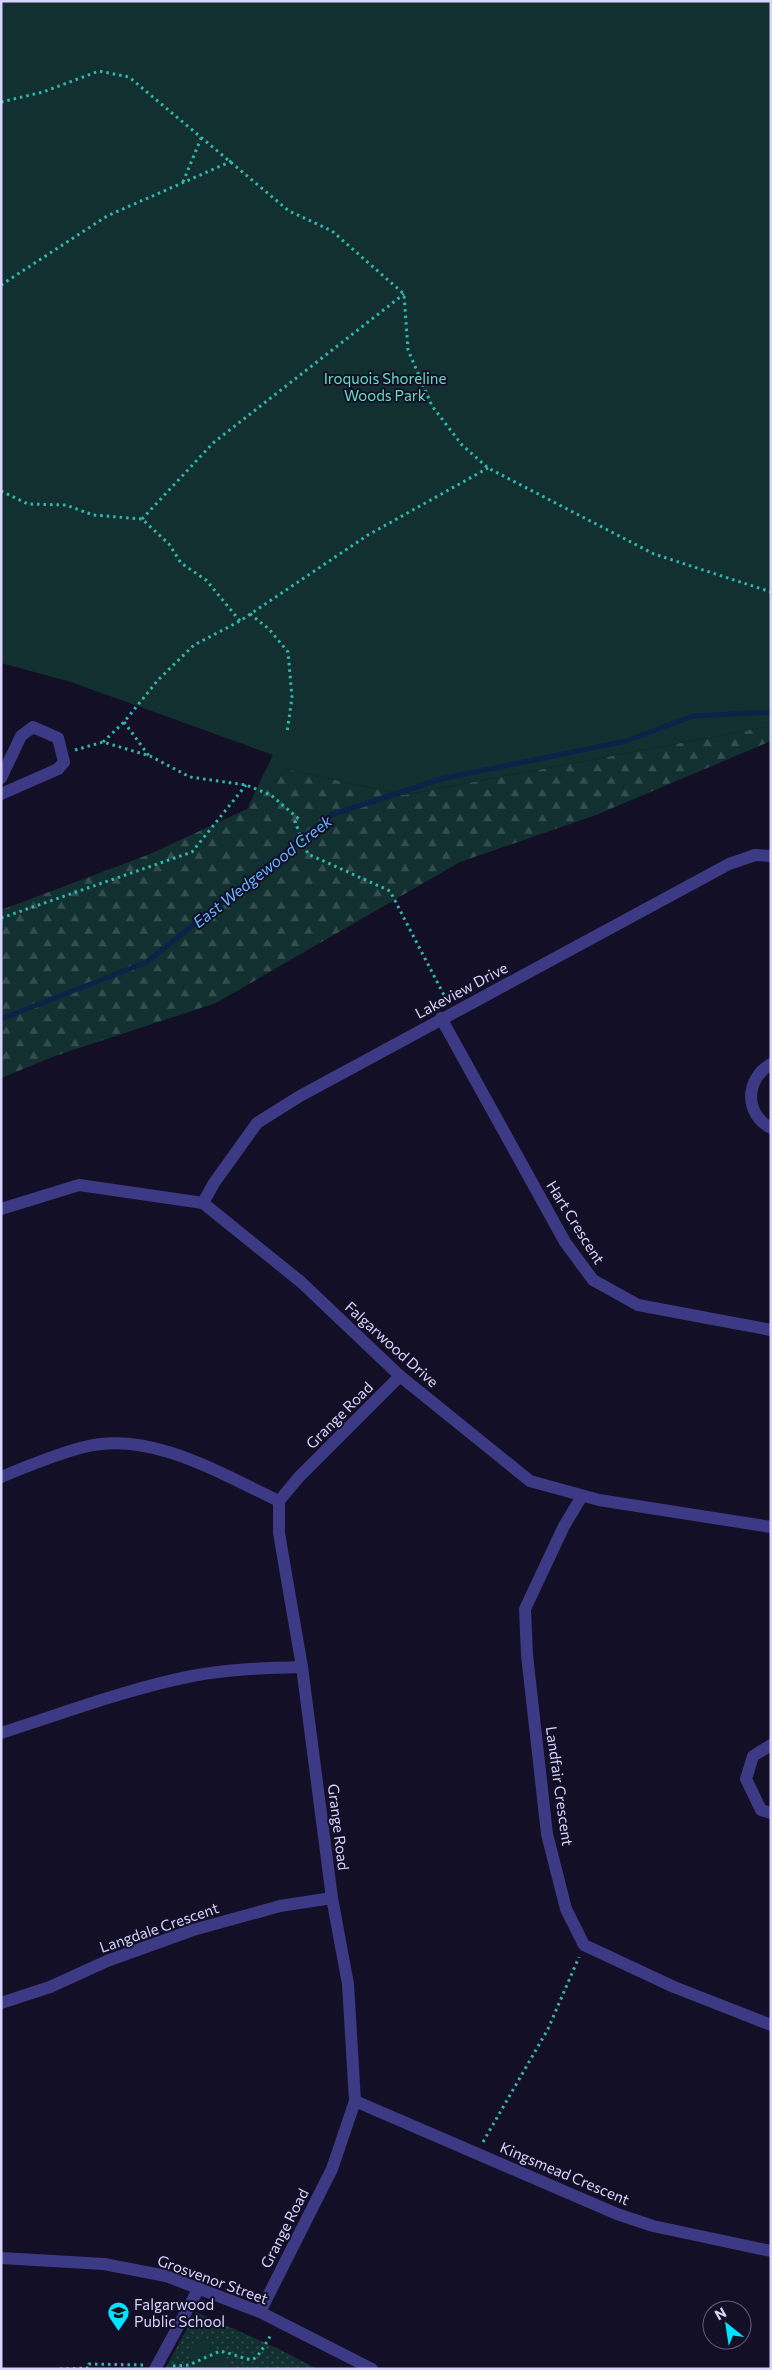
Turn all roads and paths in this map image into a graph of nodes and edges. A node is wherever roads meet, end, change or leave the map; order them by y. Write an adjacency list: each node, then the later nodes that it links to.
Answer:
1 (1, 102): 2 (path)
2 (202, 136): 3 (path); 4 (path)
3 (232, 161): 4 (path); 6 (path)
4 (183, 183): 5 (path)
5 (1, 286)
6 (404, 294): 7 (path); 9 (path)
7 (488, 468): 10 (path); 11 (path)
8 (3, 492): 9 (path)
9 (142, 519): 12 (path)
10 (771, 592)
11 (250, 614): 12 (path); 14 (path)
12 (240, 621): 13 (path)
13 (124, 722): 15 (path); 17 (path)
14 (287, 733)
15 (103, 742): 16 (path); 17 (path)
16 (62, 753): 18 (street); 20 (street)
17 (150, 756): 19 (path)
18 (1, 778)
19 (246, 785): 22 (path); 23 (path)
20 (1, 794)
21 (771, 856): 23 (street, Lakeview Drive)
22 (1, 918)
23 (442, 1018): 26 (street, Lakeview Drive); 28 (street, Hart Crescent)
24 (771, 1064): 25 (street)
25 (771, 1128)
26 (203, 1203): 27 (street); 29 (street, Falgarwood Drive)
27 (1, 1209)
28 (771, 1330)
29 (400, 1376): 31 (street, Falgarwood Drive); 32 (street, Grange Road)
30 (1, 1476): 32 (street)
31 (582, 1496): 33 (street, Falgarwood Drive); 39 (street, Landfair Crescent)
32 (279, 1502): 34 (street, Grange Road)
33 (771, 1527)
34 (302, 1667): 35 (street); 38 (street, Grange Road)
35 (1, 1733)
36 (771, 1745): 37 (street)
37 (771, 1813)
38 (332, 1898): 40 (street, Langdale Crescent); 42 (street, Grange Road)
39 (584, 1945): 41 (street); 43 (path)
40 (1, 2003)
41 (771, 2025)
42 (355, 2101): 43 (street, Kingsmead Crescent); 47 (street, Grange Road)
43 (477, 2153): 44 (street, Kingsmead Crescent)
44 (771, 2251)
45 (1, 2258): 46 (street, Grosvenor Street)
46 (199, 2288): 47 (street, Grosvenor Street); 49 (street)
47 (260, 2312): 51 (street, Grosvenor Street)
48 (273, 2331): 49 (path)
49 (155, 2367): 50 (path)
50 (60, 2369)
51 (372, 2369)

